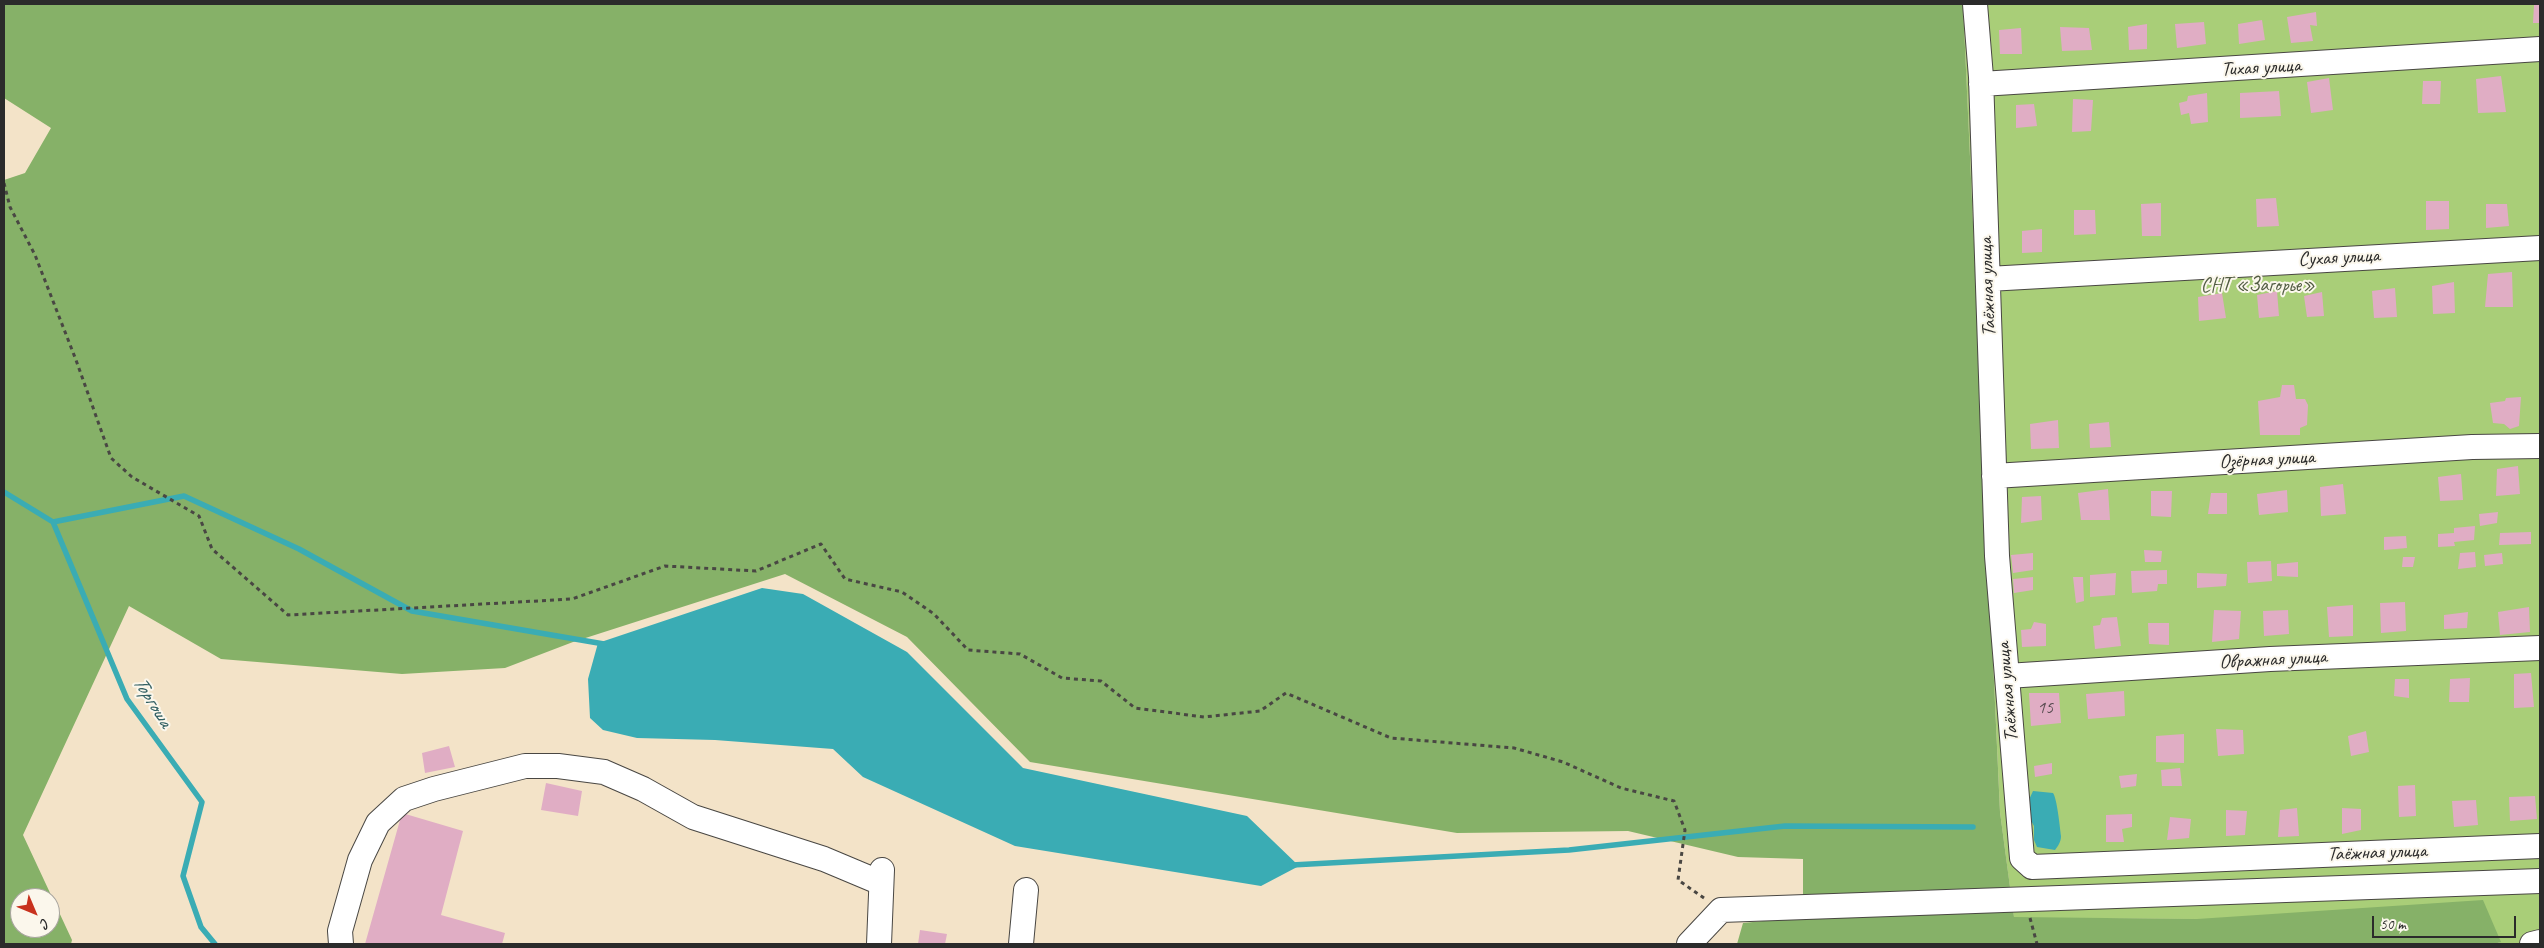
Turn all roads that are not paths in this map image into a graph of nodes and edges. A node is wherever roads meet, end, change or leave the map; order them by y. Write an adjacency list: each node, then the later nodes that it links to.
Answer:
1 (1975, 4): 3 (street, Таёжная улица)
2 (2540, 49): 3 (street, Тихая улица)
3 (1981, 84): 5 (street, Таёжная улица)
4 (2540, 248): 5 (street, Сухая улица)
5 (1988, 279): 7 (street, Таёжная улица)
6 (2540, 446): 7 (street, Озёрная улица)
7 (1994, 476): 9 (street, Таёжная улица)
8 (2540, 648): 9 (street, Овражная улица)
9 (2007, 676): 10 (street, Таёжная улица)
10 (2540, 846)
11 (2540, 881): 17 (street)
12 (1026, 890): 16 (street)
13 (2540, 942): 18 (street)
14 (341, 944): 15 (street)
15 (879, 944)
16 (1021, 944)
17 (1689, 944)
18 (2532, 944)

